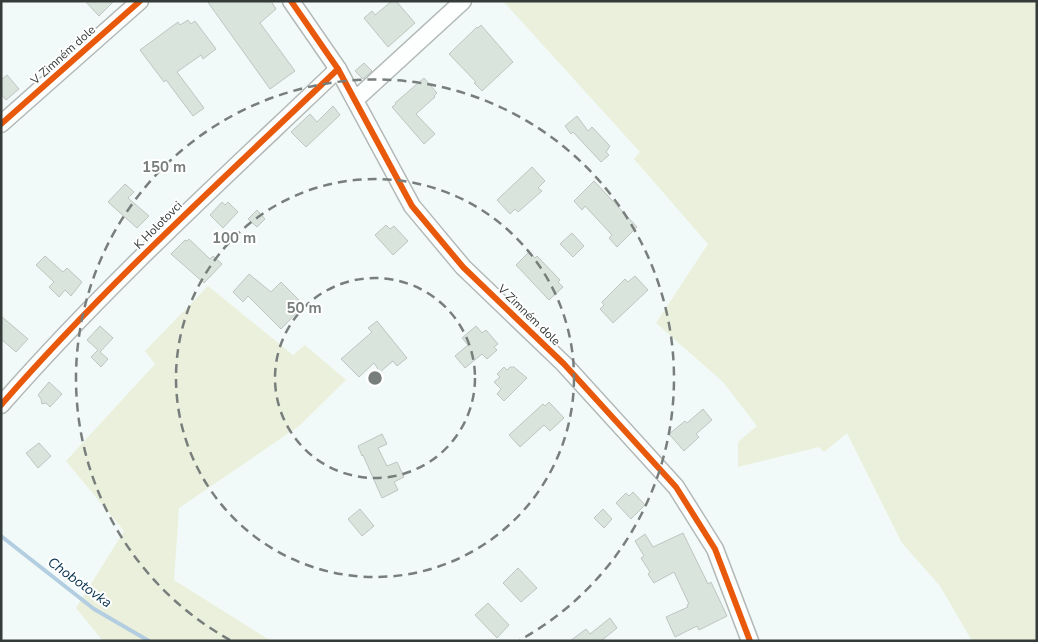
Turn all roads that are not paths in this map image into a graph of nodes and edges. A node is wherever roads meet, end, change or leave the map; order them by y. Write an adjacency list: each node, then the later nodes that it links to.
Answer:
1 (140, 1): 6 (street, V Zimném dole)
2 (291, 1): 4 (street, V Zimném dole)
3 (452, 5): 5 (street)
4 (338, 69): 5 (street, V Zimném dole); 7 (street, K Holotovci)
5 (355, 100): 8 (street, V Zimném dole)
6 (1, 124)
7 (1, 405)
8 (750, 641)

